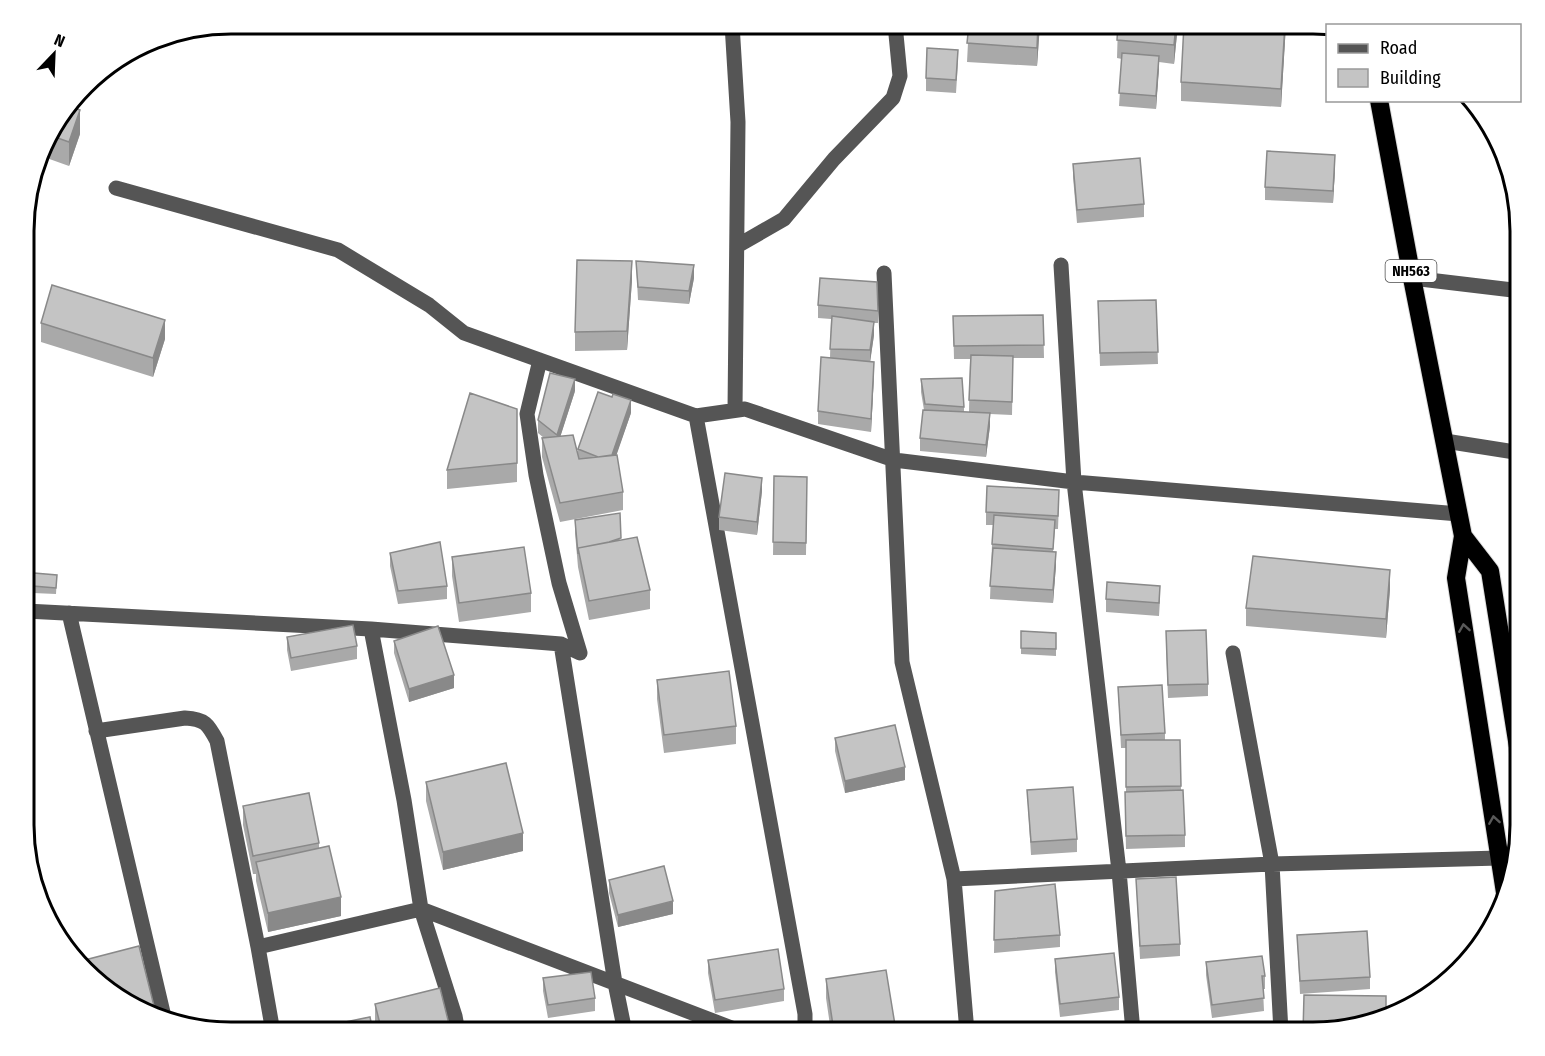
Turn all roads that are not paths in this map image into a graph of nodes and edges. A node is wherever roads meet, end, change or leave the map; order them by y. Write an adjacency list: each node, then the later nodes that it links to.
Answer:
1 (733, 34): 5 (street)
2 (896, 35): 5 (street)
3 (1379, 102): 8 (highway, NH563)
4 (116, 188): 10 (street)
5 (737, 246): 11 (street)
6 (1061, 265): 16 (street)
7 (884, 273): 15 (street)
8 (1412, 278): 9 (street); 13 (highway, NH563)
9 (1510, 290)
10 (540, 360): 12 (street); 22 (street)
11 (735, 410): 12 (street); 15 (street)
12 (696, 416): 39 (street)
13 (1445, 441): 14 (street); 17 (highway, NH563)
14 (1510, 451)
15 (894, 460): 16 (street); 30 (street)
16 (1074, 482): 17 (street); 28 (street)
17 (1459, 514): 18 (highway, NH563)
18 (1463, 536): 24 (highway, NH563); 26 (highway, NH563, one-way to 18)
19 (35, 611): 20 (street)
20 (69, 613): 21 (street); 25 (street)
21 (372, 629): 22 (street); 31 (street)
22 (561, 644): 33 (street)
23 (1233, 652): 27 (street)
24 (1510, 686)
25 (96, 730): 32 (street); 34 (street)
26 (1500, 858): 27 (street); 29 (highway, NH563)
27 (1272, 864): 28 (street); 42 (street)
28 (1119, 871): 30 (street); 41 (street)
29 (1503, 878)
30 (954, 879): 40 (street)
31 (422, 909): 32 (street); 33 (street); 36 (street)
32 (258, 947): 35 (street)
33 (615, 983): 37 (street); 38 (street)
34 (162, 1009)
35 (271, 1021)
36 (456, 1021)
37 (623, 1021)
38 (715, 1021)
39 (805, 1022)
40 (966, 1022)
41 (1132, 1022)
42 (1280, 1022)

